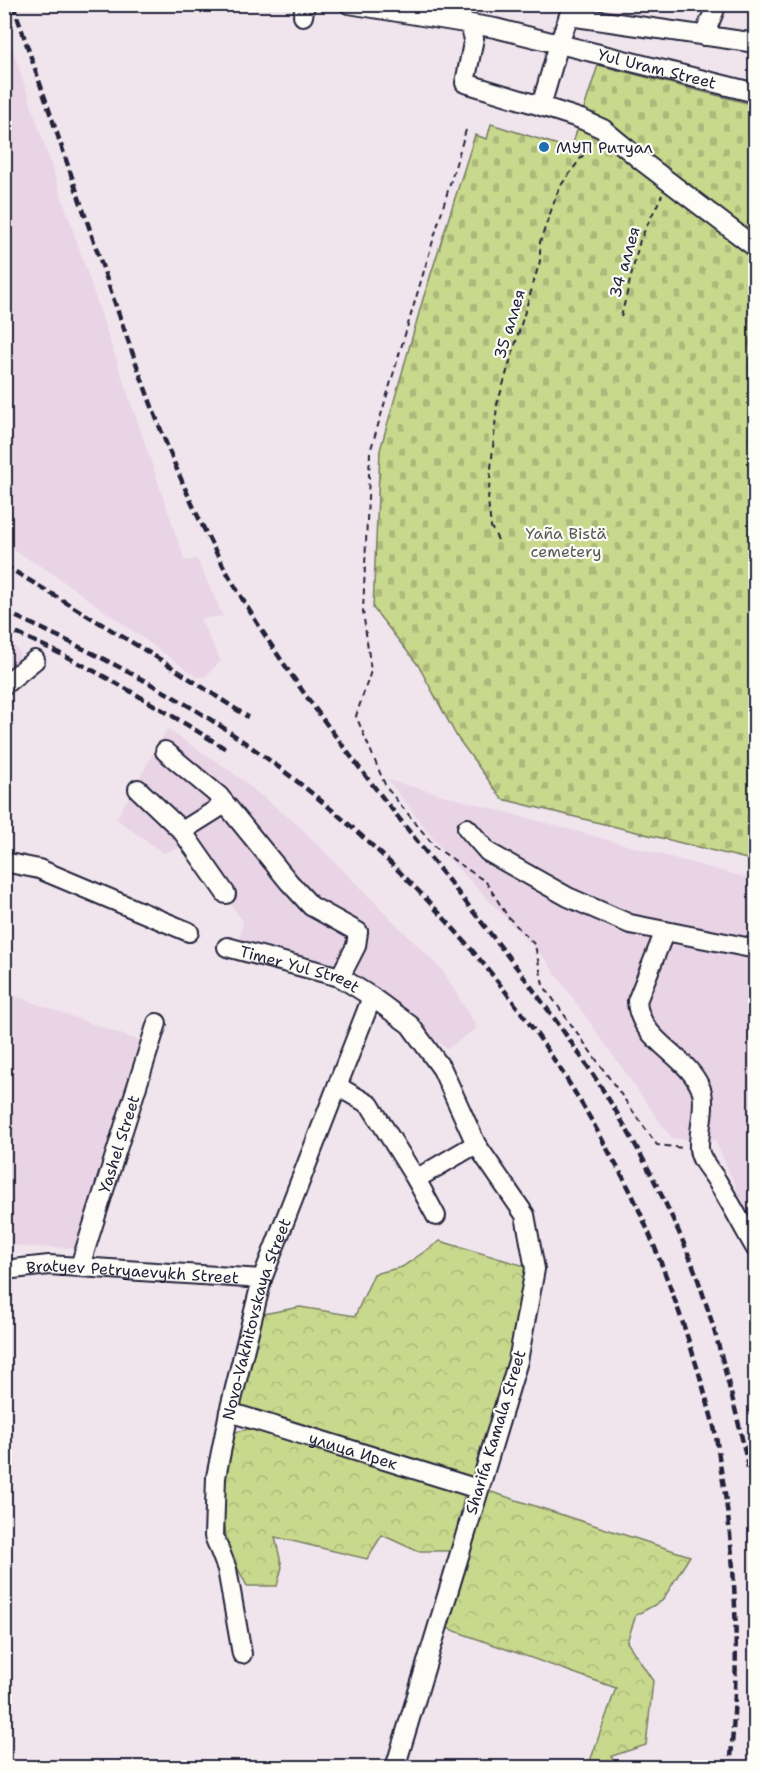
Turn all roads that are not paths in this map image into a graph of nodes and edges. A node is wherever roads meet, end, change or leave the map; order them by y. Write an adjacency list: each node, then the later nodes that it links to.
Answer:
1 (349, 4): 4 (street, Yul Uram Street)
2 (717, 4): 5 (street)
3 (571, 10): 5 (street); 7 (street)
4 (469, 24): 7 (street, Yul Uram Street); 9 (street)
5 (704, 36): 6 (street)
6 (756, 43)
7 (559, 44): 8 (street, Yul Uram Street); 9 (street)
8 (756, 93)
9 (541, 106): 10 (street)
10 (756, 248)
11 (35, 660): 12 (street)
12 (4, 685)
13 (165, 751): 15 (street)
14 (138, 789): 17 (street)
15 (225, 804): 17 (street); 24 (street)
16 (467, 828): 20 (street)
17 (182, 831): 19 (street)
18 (4, 862): 21 (street)
19 (226, 894)
20 (665, 931): 23 (street); 31 (street)
21 (189, 932)
22 (227, 947): 24 (street, Timer Yul Street)
23 (756, 949)
24 (340, 977): 25 (street, Timer Yul Street)
25 (372, 997): 27 (street, Novo-Vakhitovskaya Street); 28 (street, Sharifa Kamala Street)
26 (158, 1023): 32 (street, Yashel Street)
27 (337, 1086): 29 (street); 34 (street, Novo-Vakhitovskaya Street)
28 (476, 1144): 29 (street); 38 (street, Sharifa Kamala Street)
29 (416, 1179): 30 (street)
30 (436, 1216)
31 (756, 1249)
32 (80, 1266): 33 (street, Bratyev Petryaevykh Street); 34 (street, Bratyev Petryaevykh Street)
33 (4, 1270)
34 (262, 1279): 35 (street, Novo-Vakhitovskaya Street)
35 (229, 1412): 36 (street, улица Ирек); 37 (street, Novo-Vakhitovskaya Street)
36 (247, 1417): 37 (street); 38 (street, улица Ирек)
37 (225, 1432): 39 (street, Novo-Vakhitovskaya Street)
38 (478, 1489): 40 (street, Sharifa Kamala Street)
39 (242, 1654)
40 (395, 1767)

